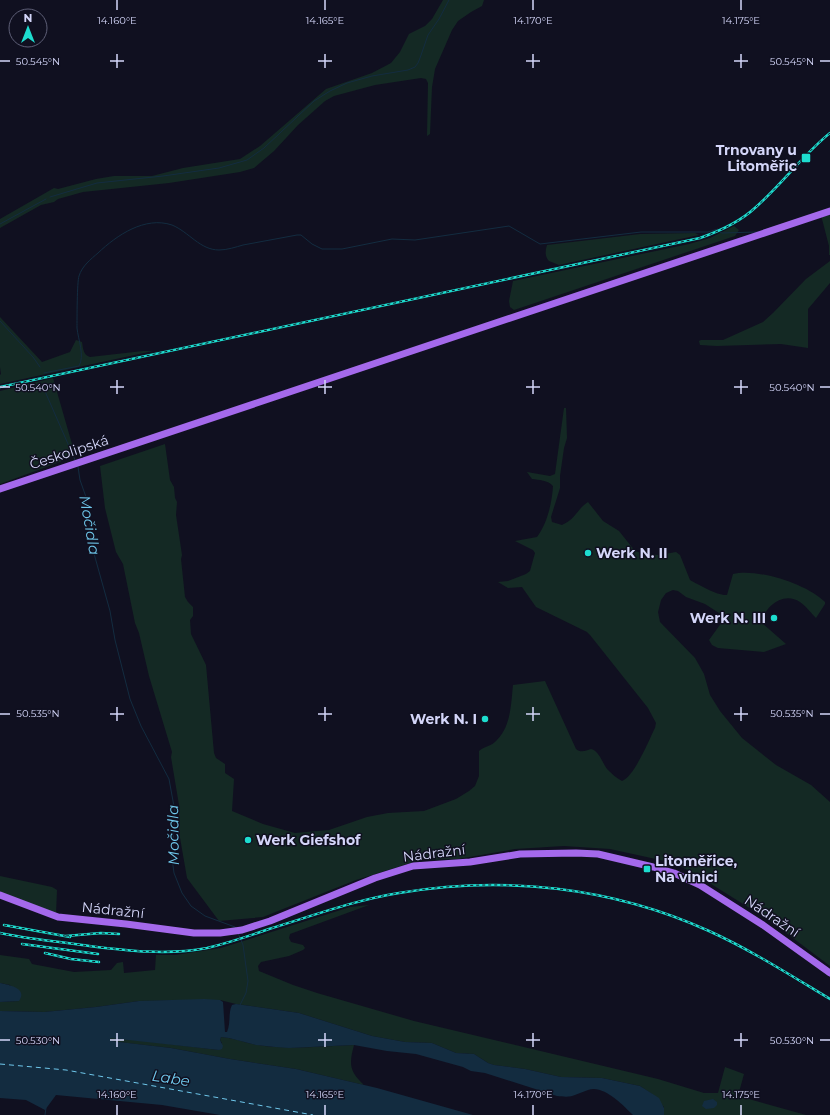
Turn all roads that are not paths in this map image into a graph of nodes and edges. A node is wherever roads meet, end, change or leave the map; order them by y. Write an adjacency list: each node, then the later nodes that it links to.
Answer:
1 (830, 211): 2 (main road, Českolipská)
2 (0, 488)
3 (0, 895): 4 (main road, Nádražní)
4 (830, 973)

